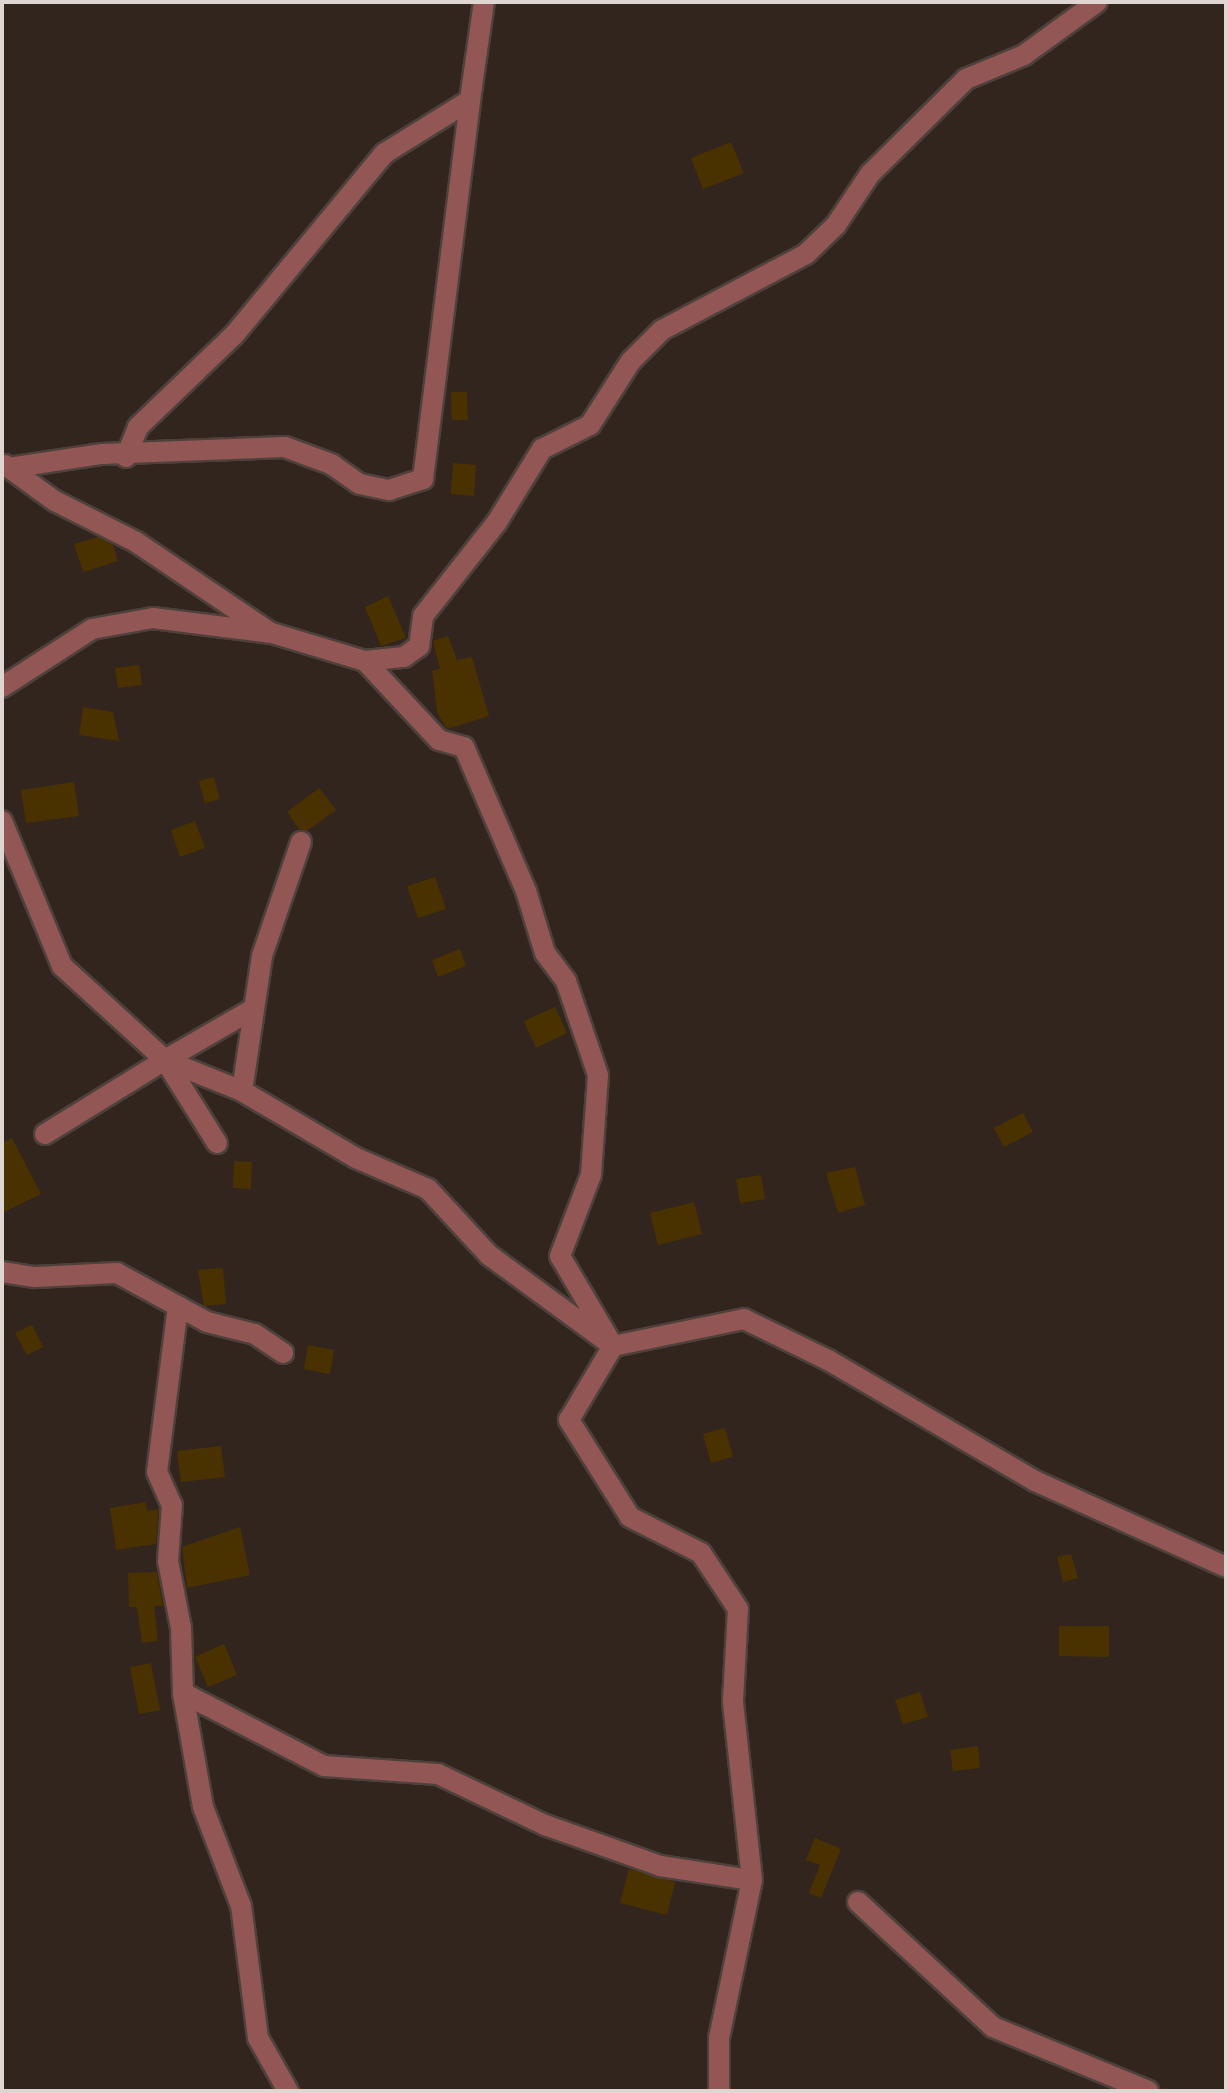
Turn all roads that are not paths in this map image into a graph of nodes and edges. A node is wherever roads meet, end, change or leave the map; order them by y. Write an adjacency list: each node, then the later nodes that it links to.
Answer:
1 (484, 2): 3 (street)
2 (1097, 2): 7 (street)
3 (470, 100): 4 (street); 4 (street)
4 (126, 457): 5 (street)
5 (6, 466): 6 (street)
6 (272, 633): 7 (street); 8 (street)
7 (365, 661): 18 (street)
8 (2, 687)
9 (2, 821): 12 (street)
10 (301, 842): 11 (street)
11 (253, 1009): 12 (street); 13 (street)
12 (165, 1060): 13 (street); 14 (street); 15 (street)
13 (242, 1091): 18 (street)
14 (45, 1134)
15 (217, 1143)
16 (2, 1272): 17 (street)
17 (178, 1306): 19 (street); 21 (street)
18 (613, 1346): 20 (street); 22 (street)
19 (283, 1353)
20 (1226, 1567)
21 (183, 1693): 22 (street); 24 (street)
22 (752, 1880): 25 (street)
23 (858, 1902): 26 (street)
24 (288, 2091)
25 (719, 2091)
26 (1148, 2091)

